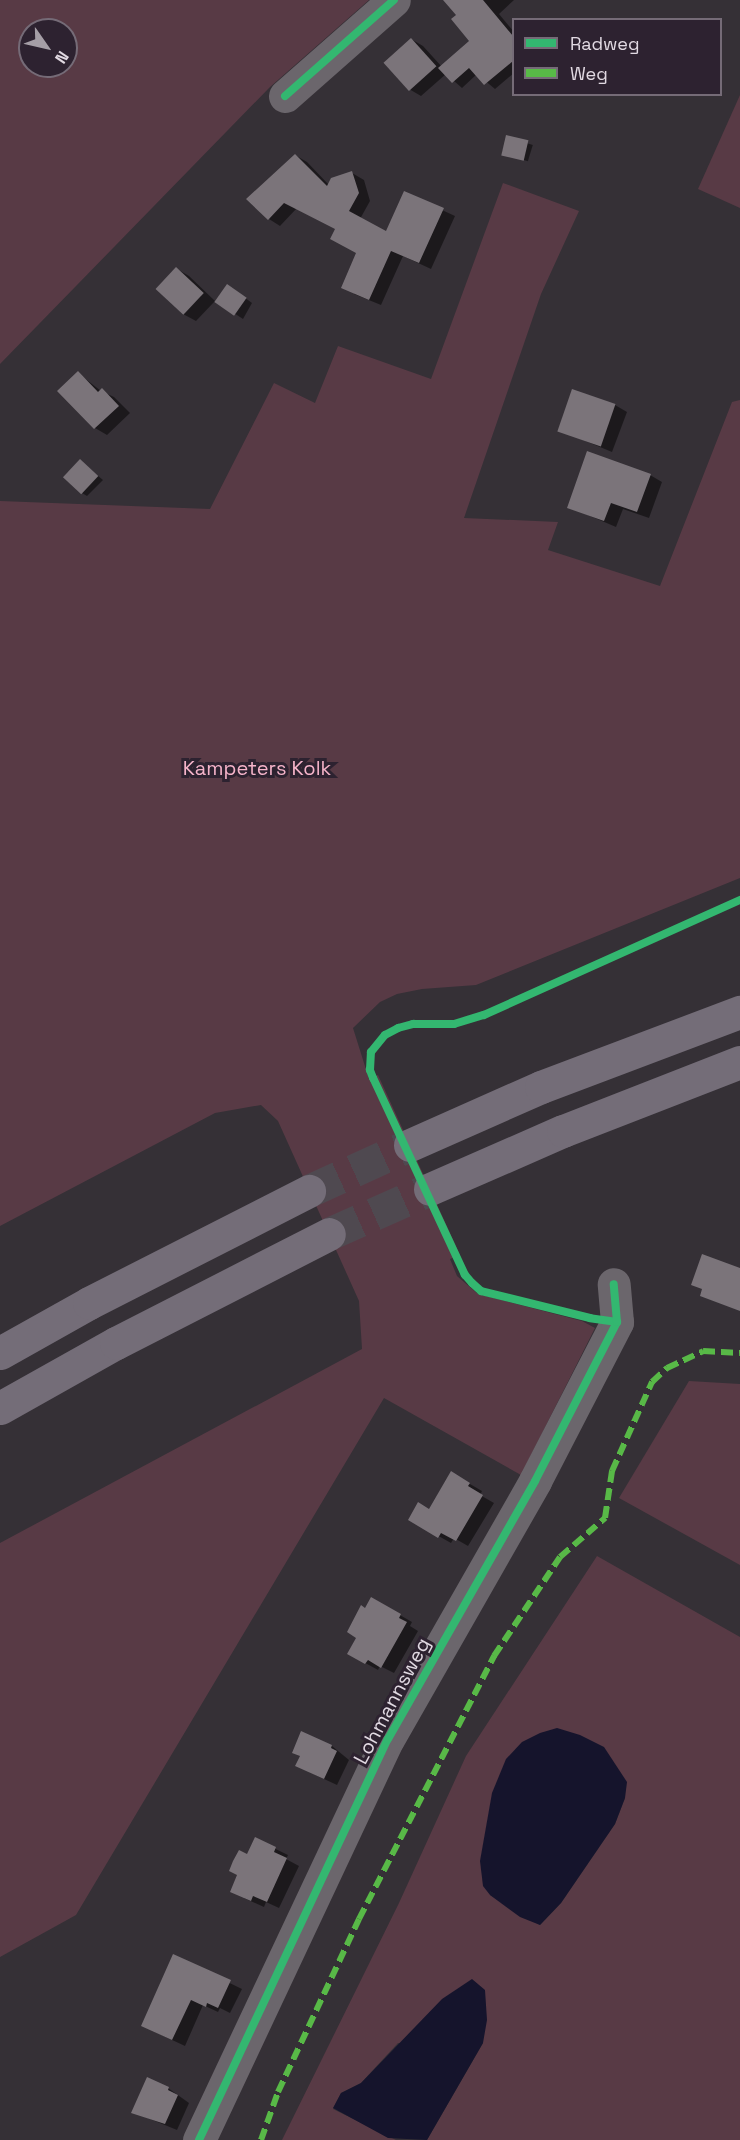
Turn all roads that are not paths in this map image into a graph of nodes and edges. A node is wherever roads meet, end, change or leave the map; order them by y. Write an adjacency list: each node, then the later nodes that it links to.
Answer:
1 (394, 0): 2 (street)
2 (285, 96)
3 (740, 1012): 5 (highway)
4 (740, 1062): 6 (highway)
5 (410, 1145)
6 (430, 1190)
7 (309, 1191): 10 (highway)
8 (329, 1234): 11 (highway)
9 (614, 1284): 12 (street, Lohmannsweg)
10 (0, 1353)
11 (0, 1408)
12 (199, 2140)

